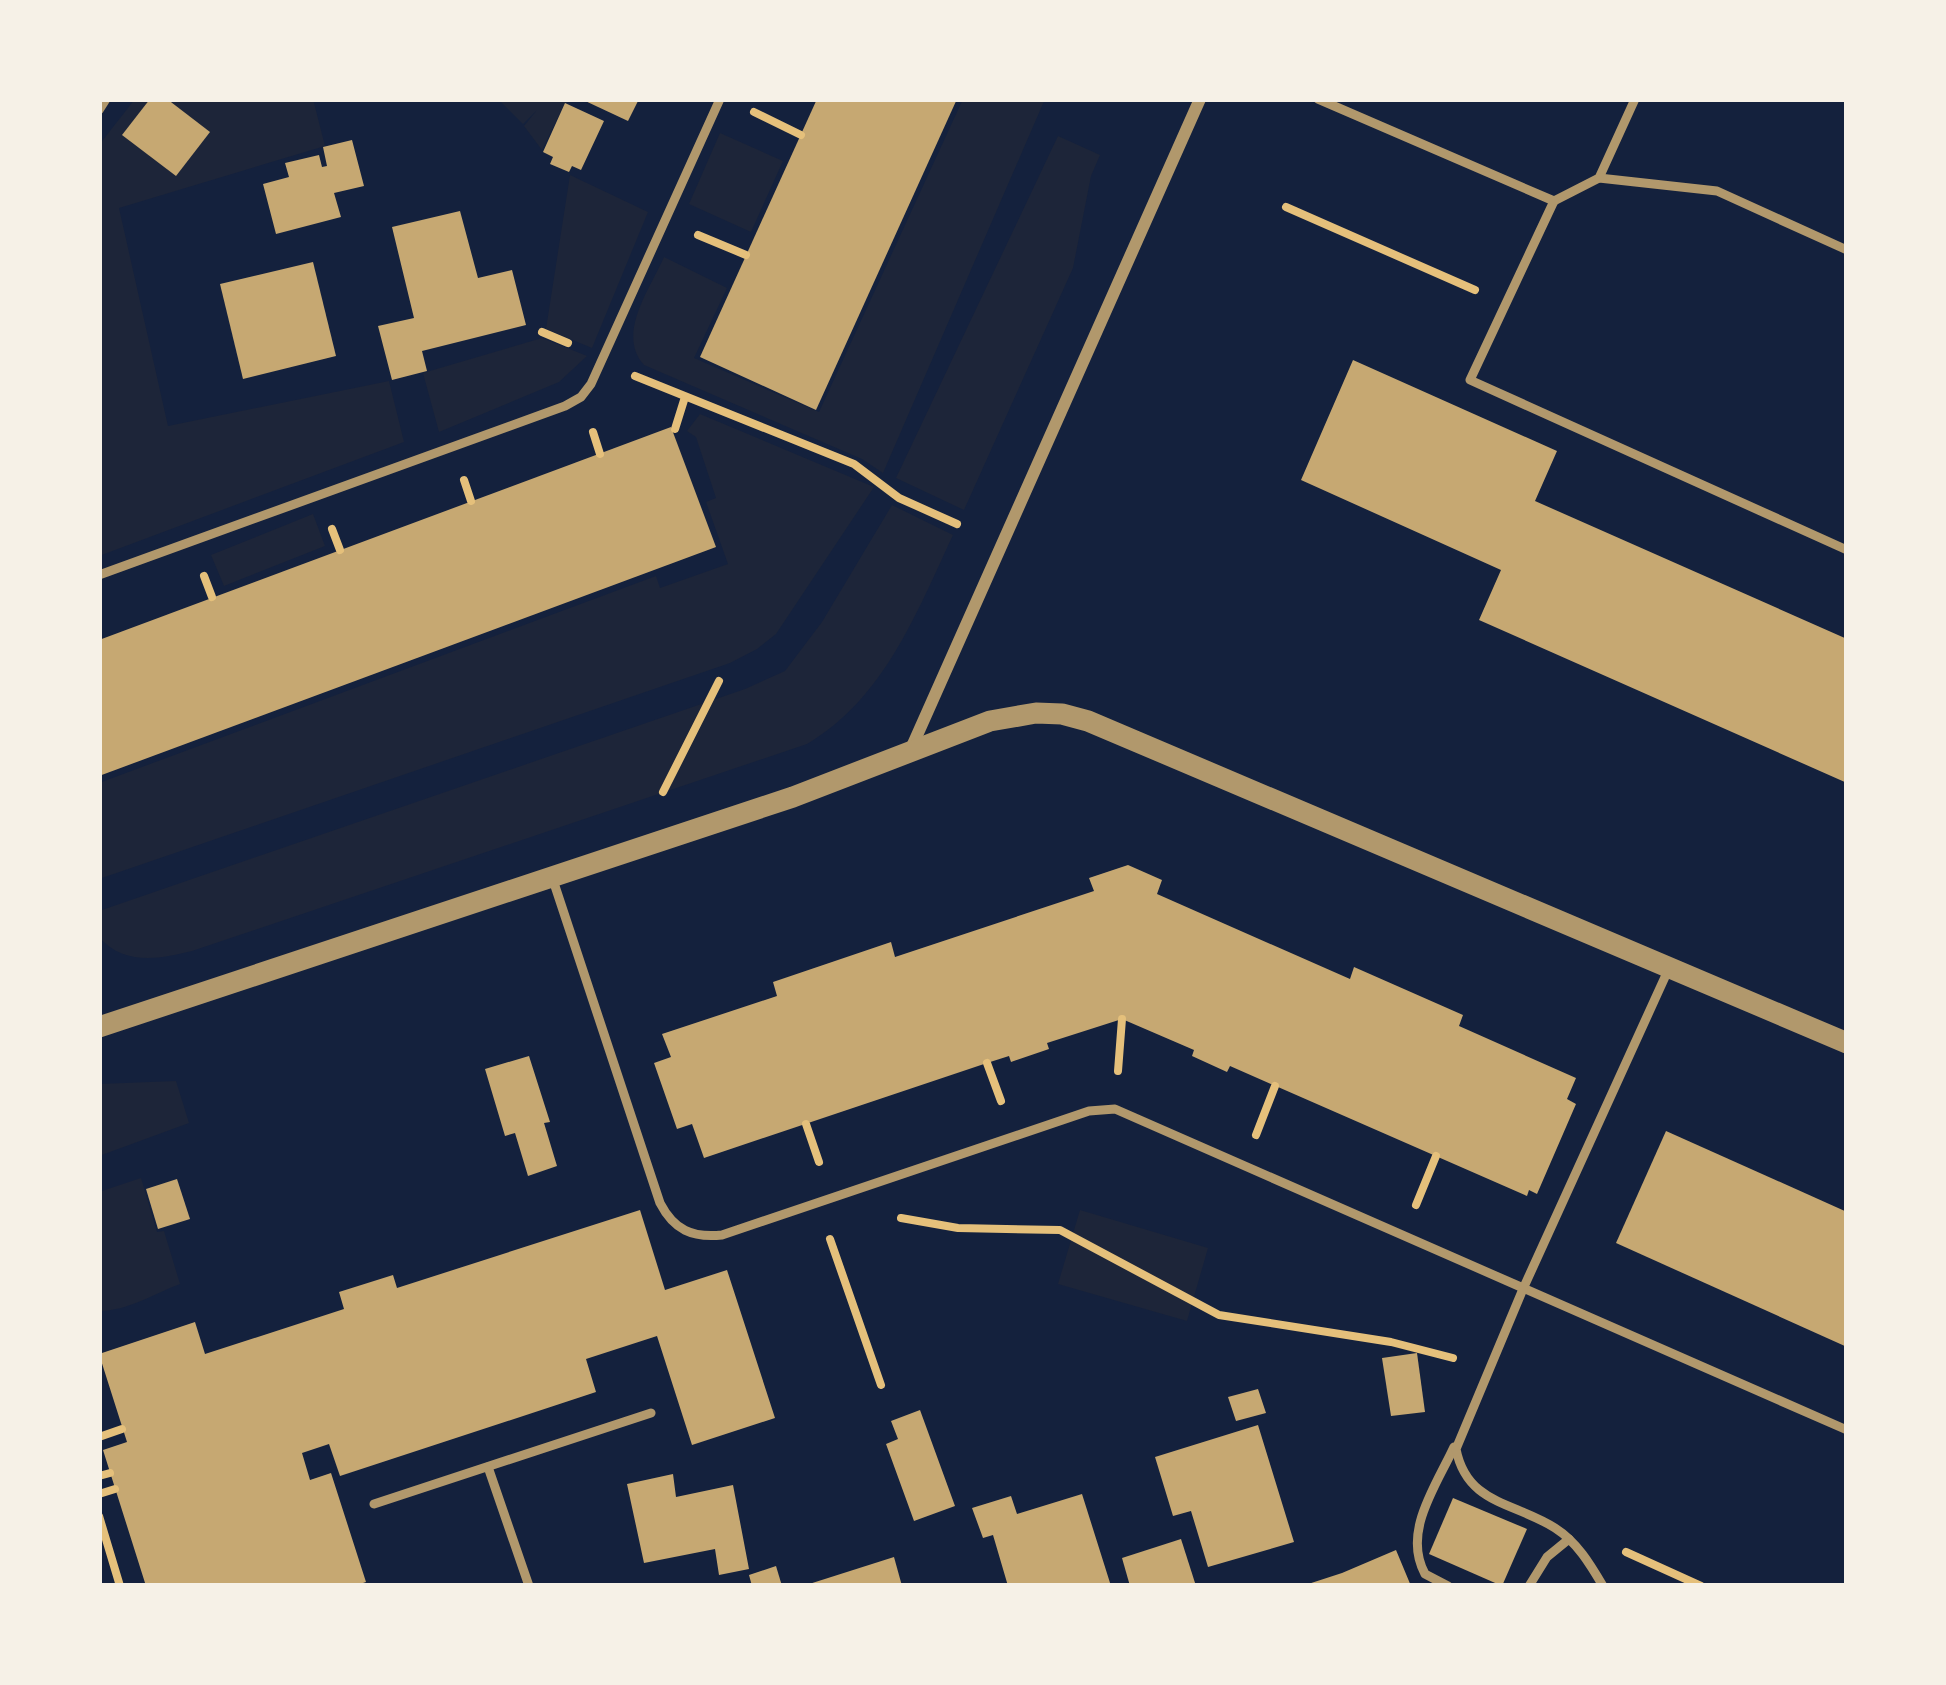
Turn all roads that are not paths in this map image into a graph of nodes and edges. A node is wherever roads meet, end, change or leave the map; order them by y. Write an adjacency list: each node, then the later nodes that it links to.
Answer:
1 (106, 99): 6 (lane)
2 (720, 99): 11 (lane)
3 (1200, 99): 12 (street)
4 (1318, 99): 8 (lane)
5 (1635, 99): 7 (lane)
6 (99, 110)
7 (1599, 178): 8 (lane); 9 (lane)
8 (1554, 201): 10 (lane)
9 (1847, 250)
10 (1847, 550)
11 (99, 574)
12 (909, 752): 13 (street); 14 (street)
13 (552, 874): 15 (street); 17 (lane)
14 (1670, 964): 16 (street); 17 (lane)
15 (99, 1027)
16 (1847, 1042)
17 (1523, 1289): 19 (lane); 20 (lane)
18 (651, 1413): 21 (lane)
19 (1847, 1430)
20 (1461, 1431): 23 (lane); 25 (lane)
21 (488, 1467): 22 (lane); 24 (lane)
22 (374, 1504)
23 (1569, 1538): 26 (lane); 27 (lane)
24 (529, 1586)
25 (1448, 1586)
26 (1529, 1586)
27 (1603, 1586)

